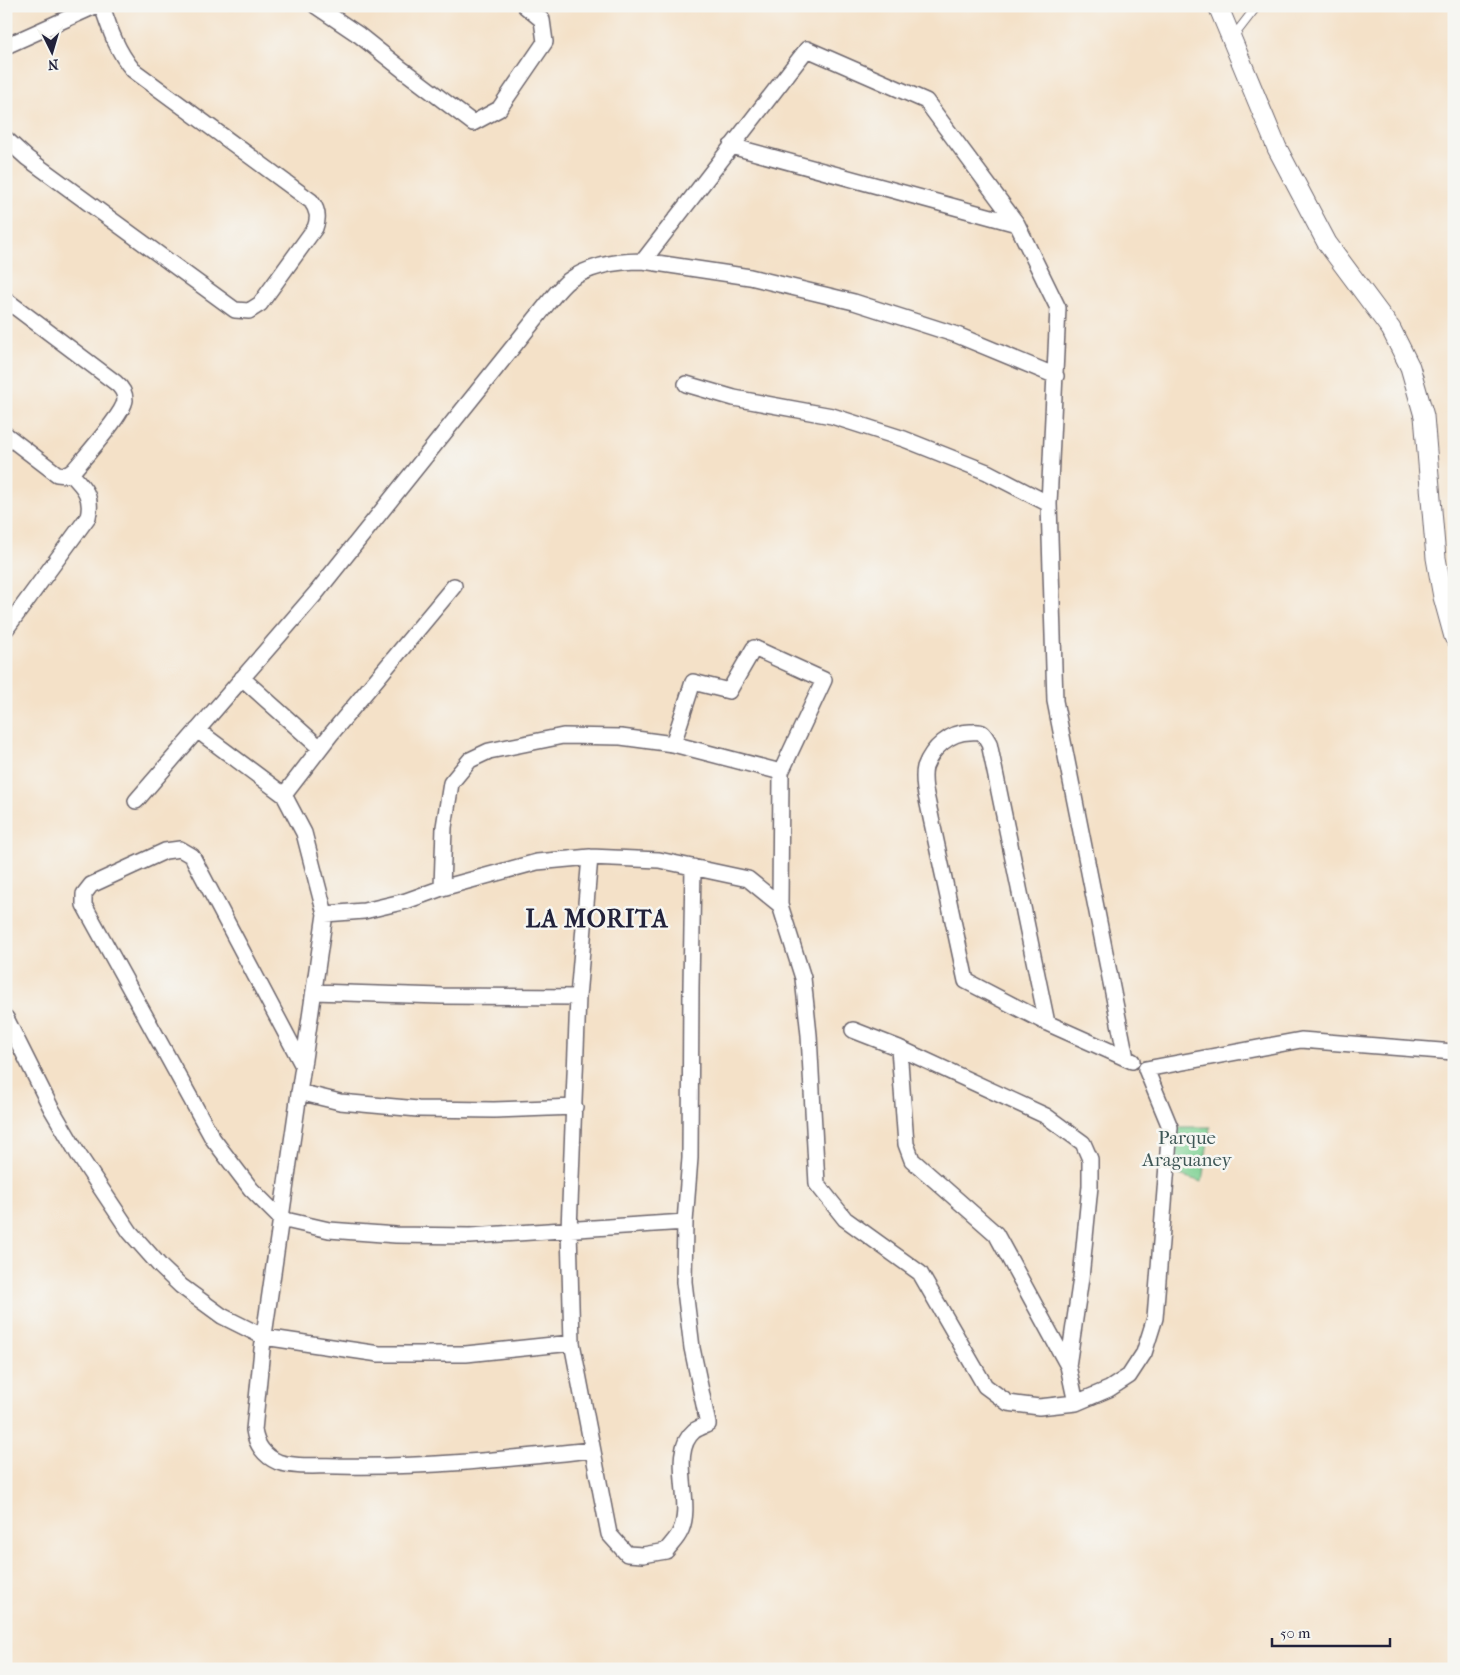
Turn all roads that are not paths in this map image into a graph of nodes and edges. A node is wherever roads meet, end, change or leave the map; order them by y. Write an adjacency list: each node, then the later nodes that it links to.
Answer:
1 (95, 6): 8 (street)
2 (102, 6): 9 (street)
3 (316, 6): 4 (street)
4 (525, 6)
5 (1218, 6): 7 (street)
6 (1257, 6): 7 (lane)
7 (1232, 39): 21 (street)
8 (6, 46)
9 (6, 139)
10 (731, 146): 11 (street); 11 (street); 12 (street)
11 (1017, 224): 14 (street)
12 (643, 262): 14 (street); 22 (street)
13 (6, 300): 17 (street)
14 (1056, 376): 18 (street)
15 (686, 384): 18 (street)
16 (8, 441): 17 (street)
17 (71, 474): 20 (street)
18 (1049, 504): 41 (street)
19 (454, 586): 25 (street)
20 (6, 629)
21 (1454, 637)
22 (242, 678): 23 (street); 25 (street)
23 (197, 730): 27 (street); 28 (street)
24 (673, 744): 26 (street); 26 (street); 31 (street)
25 (320, 748): 27 (street)
26 (781, 772): 32 (street)
27 (284, 794): 33 (street)
28 (136, 801)
29 (590, 857): 30 (street); 31 (street); 35 (street)
30 (693, 868): 32 (street); 47 (street)
31 (442, 888): 33 (street)
32 (780, 905): 52 (street)
33 (325, 914): 34 (street)
34 (314, 992): 35 (street); 42 (street)
35 (578, 997): 45 (street)
36 (6, 1018): 49 (street)
37 (1047, 1023): 37 (street); 41 (street)
38 (853, 1030): 39 (street)
39 (899, 1048): 51 (street); 51 (street)
40 (1454, 1052): 43 (street)
41 (1126, 1058): 43 (street)
42 (303, 1066): 44 (street); 46 (street)
43 (1146, 1069): 52 (street)
44 (299, 1092): 45 (street); 46 (street)
45 (575, 1107): 48 (street)
46 (281, 1219): 48 (street); 49 (street)
47 (685, 1222): 48 (street); 53 (street)
48 (569, 1230): 50 (street)
49 (264, 1337): 50 (street); 53 (street)
50 (572, 1344): 53 (street)
51 (1068, 1366): 52 (street)
52 (1076, 1403)
53 (592, 1450)

